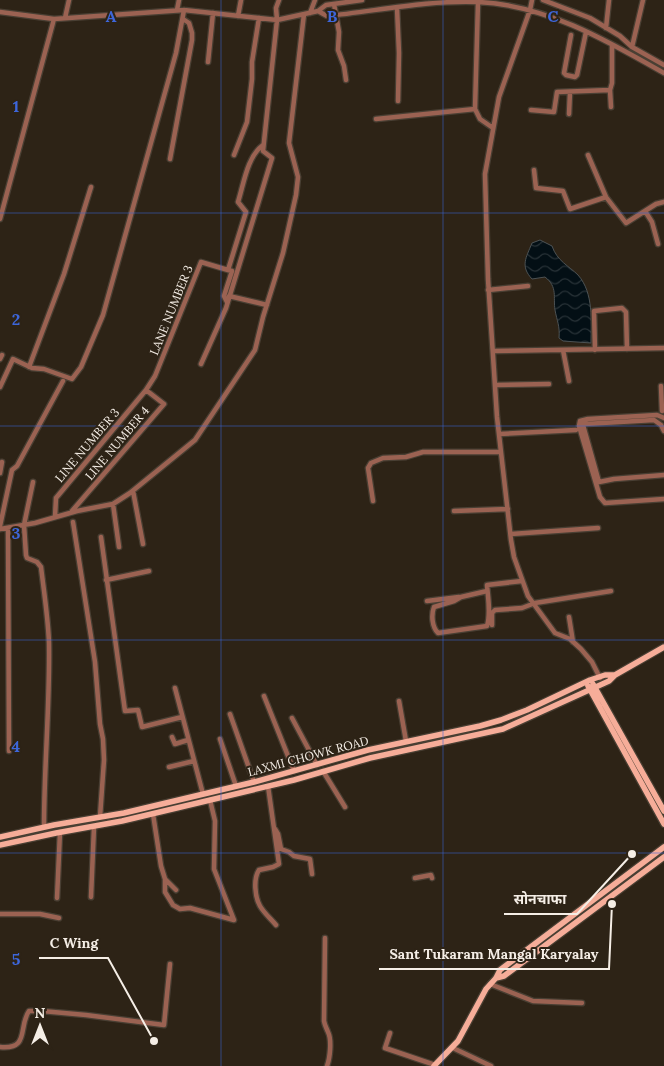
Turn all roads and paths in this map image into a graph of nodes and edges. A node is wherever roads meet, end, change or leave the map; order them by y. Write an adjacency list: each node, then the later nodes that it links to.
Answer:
1 (69, 0): 24 (street)
2 (179, 0): 14 (street)
3 (241, 0): 23 (street)
4 (278, 0): 28 (street)
5 (315, 0): 19 (street)
6 (362, 0): 12 (street)
7 (532, 0): 16 (street)
8 (543, 0): 29 (street)
9 (609, 0): 29 (street)
10 (642, 0): 33 (street)
11 (478, 2): 13 (street); 16 (street); 42 (street)
12 (334, 4): 17 (street); 22 (street)
13 (397, 8): 22 (street); 40 (street)
14 (177, 10): 15 (street); 24 (street)
15 (184, 10): 20 (street); 27 (street)
16 (530, 10): 30 (street); 46 (street)
17 (318, 11): 19 (street); 22 (street)
18 (0, 12): 26 (street)
19 (310, 12): 21 (street)
20 (213, 13): 23 (street); 34 (street)
21 (304, 14): 28 (street); 63 (street)
22 (336, 15): 37 (street)
23 (238, 16): 25 (street)
24 (65, 18): 26 (street)
25 (258, 18): 28 (street); 48 (street)
26 (54, 19): 56 (street)
27 (183, 19): 50 (street); 70 (street)
28 (277, 20): 47 (street)
29 (606, 28): 33 (street)
30 (586, 32): 31 (street); 32 (street)
31 (571, 35)
32 (612, 45): 36 (street); 38 (street)
33 (632, 48): 35 (street)
34 (208, 62)
35 (664, 65)
36 (664, 73)
37 (346, 80)
38 (610, 90): 39 (street); 41 (street)
39 (570, 92): 43 (street); 44 (street)
40 (398, 101)
41 (611, 107)
42 (475, 109): 45 (street); 46 (street)
43 (530, 110)
44 (569, 114)
45 (376, 119)
46 (493, 128): 60 (street)
47 (264, 144): 58 (street); 61 (street)
48 (234, 155)
49 (588, 155): 53 (street)
50 (170, 159)
51 (534, 170): 53 (street)
52 (91, 187): 70 (street)
53 (606, 197): 55 (street)
54 (664, 202): 55 (street)
55 (645, 211): 57 (street)
56 (0, 218)
57 (658, 244)
58 (228, 270): 62 (street); 77 (street, LANE NUMBER 3)
59 (528, 286): 60 (street)
60 (488, 290): 68 (street)
61 (230, 296): 62 (street); 63 (street)
62 (228, 302): 69 (street)
63 (267, 305): 88 (street)
64 (664, 348): 65 (street)
65 (627, 349): 67 (street); 67 (street)
66 (563, 350): 67 (street); 68 (street); 72 (street)
67 (595, 350)
68 (493, 351): 74 (street)
69 (201, 364)
70 (29, 366): 76 (street)
71 (63, 380): 98 (street)
72 (569, 381)
73 (549, 384): 74 (street)
74 (495, 385): 82 (street)
75 (661, 386): 78 (street)
76 (0, 387)
77 (146, 390): 94 (street, LINE NUMBER 4); 95 (street, LINE NUMBER 3)
78 (664, 410)
79 (664, 418): 89 (street)
80 (576, 430): 82 (street)
81 (664, 431): 86 (street)
82 (499, 434): 83 (street)
83 (501, 452): 90 (street); 92 (street)
84 (2, 462): 85 (street)
85 (0, 473)
86 (664, 474)
87 (33, 482): 97 (street)
88 (133, 491): 91 (street); 103 (street)
89 (664, 499)
90 (372, 501)
91 (113, 504): 94 (street); 104 (street)
92 (508, 509): 93 (street); 101 (street)
93 (454, 511)
94 (71, 513): 95 (street)
95 (55, 517): 97 (street)
96 (73, 522): 147 (street)
97 (24, 525): 99 (street); 150 (street)
98 (0, 527): 99 (street)
99 (8, 528): 132 (street)
100 (598, 528): 101 (street)
101 (511, 534): 107 (street)
102 (101, 537): 106 (street)
103 (143, 544)
104 (119, 547)
105 (149, 571): 106 (street)
106 (106, 580): 126 (street)
107 (522, 581): 109 (street); 112 (street)
108 (610, 591): 112 (street)
109 (487, 592): 110 (street); 110 (street)
110 (461, 597): 111 (street)
111 (427, 601)
112 (535, 603): 114 (street); 115 (street)
113 (569, 617): 115 (street)
114 (492, 625)
115 (573, 642): 118 (street)
116 (664, 647): 117 (main road)
117 (615, 675): 118 (main road, LAXMI CHOWK ROAD); 120 (main road, LAXMI CHOWK ROAD)
118 (599, 676): 119 (main road, LAXMI CHOWK ROAD); 120 (street)
119 (588, 681): 121 (main road); 131 (main road, LAXMI CHOWK ROAD)
120 (604, 683): 121 (main road, LAXMI CHOWK ROAD)
121 (592, 687): 137 (main road, LAXMI CHOWK ROAD); 145 (main road); 148 (main road)
122 (175, 688): 126 (street)
123 (264, 696): 136 (street)
124 (399, 701): 131 (street)
125 (230, 714): 139 (street)
126 (182, 716): 130 (street)
127 (292, 718): 134 (street)
128 (172, 737): 130 (street)
129 (220, 739): 140 (street)
130 (188, 740): 133 (street)
131 (406, 742): 134 (main road, LAXMI CHOWK ROAD)
132 (9, 751)
133 (194, 761): 135 (street); 142 (street)
134 (314, 766): 136 (main road, LAXMI CHOWK ROAD); 138 (main road)
135 (169, 767)
136 (294, 771): 139 (main road, LAXMI CHOWK ROAD)
137 (323, 771): 138 (main road, LAXMI CHOWK ROAD); 144 (street)
138 (313, 774): 141 (main road, LAXMI CHOWK ROAD)
139 (254, 782): 140 (main road, LAXMI CHOWK ROAD)
140 (236, 786): 142 (main road, LAXMI CHOWK ROAD)
141 (268, 786): 143 (main road, LAXMI CHOWK ROAD); 152 (street)
142 (203, 794): 143 (main road); 147 (main road, LAXMI CHOWK ROAD)
143 (207, 801): 146 (main road, LAXMI CHOWK ROAD); 161 (street)
144 (345, 808)
145 (664, 811)
146 (153, 814): 149 (main road, LAXMI CHOWK ROAD); 161 (street)
147 (101, 817): 149 (main road); 150 (main road, LAXMI CHOWK ROAD)
148 (664, 824)
149 (103, 825): 151 (main road, LAXMI CHOWK ROAD)
150 (44, 827): 154 (main road, LAXMI CHOWK ROAD)
151 (94, 827): 153 (main road, LAXMI CHOWK ROAD); 163 (street)
152 (274, 830): 158 (street); 168 (street)
153 (60, 832): 155 (main road, LAXMI CHOWK ROAD); 164 (street)
154 (0, 837)
155 (0, 845)
156 (664, 847): 167 (main road)
157 (664, 857): 169 (main road)
158 (312, 874)
159 (415, 878): 160 (street)
160 (432, 878)
161 (165, 879): 162 (street)
162 (176, 890)
163 (91, 897)
164 (56, 898)
165 (0, 914): 166 (street)
166 (59, 918)
167 (564, 922): 169 (main road); 172 (main road)
168 (276, 925)
169 (569, 928): 172 (main road)
170 (325, 938): 179 (street)
171 (170, 964): 176 (street)
172 (496, 978): 173 (main road)
173 (490, 984): 174 (street); 177 (main road)
174 (582, 1003)
175 (390, 1033): 178 (street)
176 (0, 1047)
177 (453, 1048): 178 (main road); 180 (street)
178 (434, 1065)
179 (326, 1066)
180 (491, 1066)

